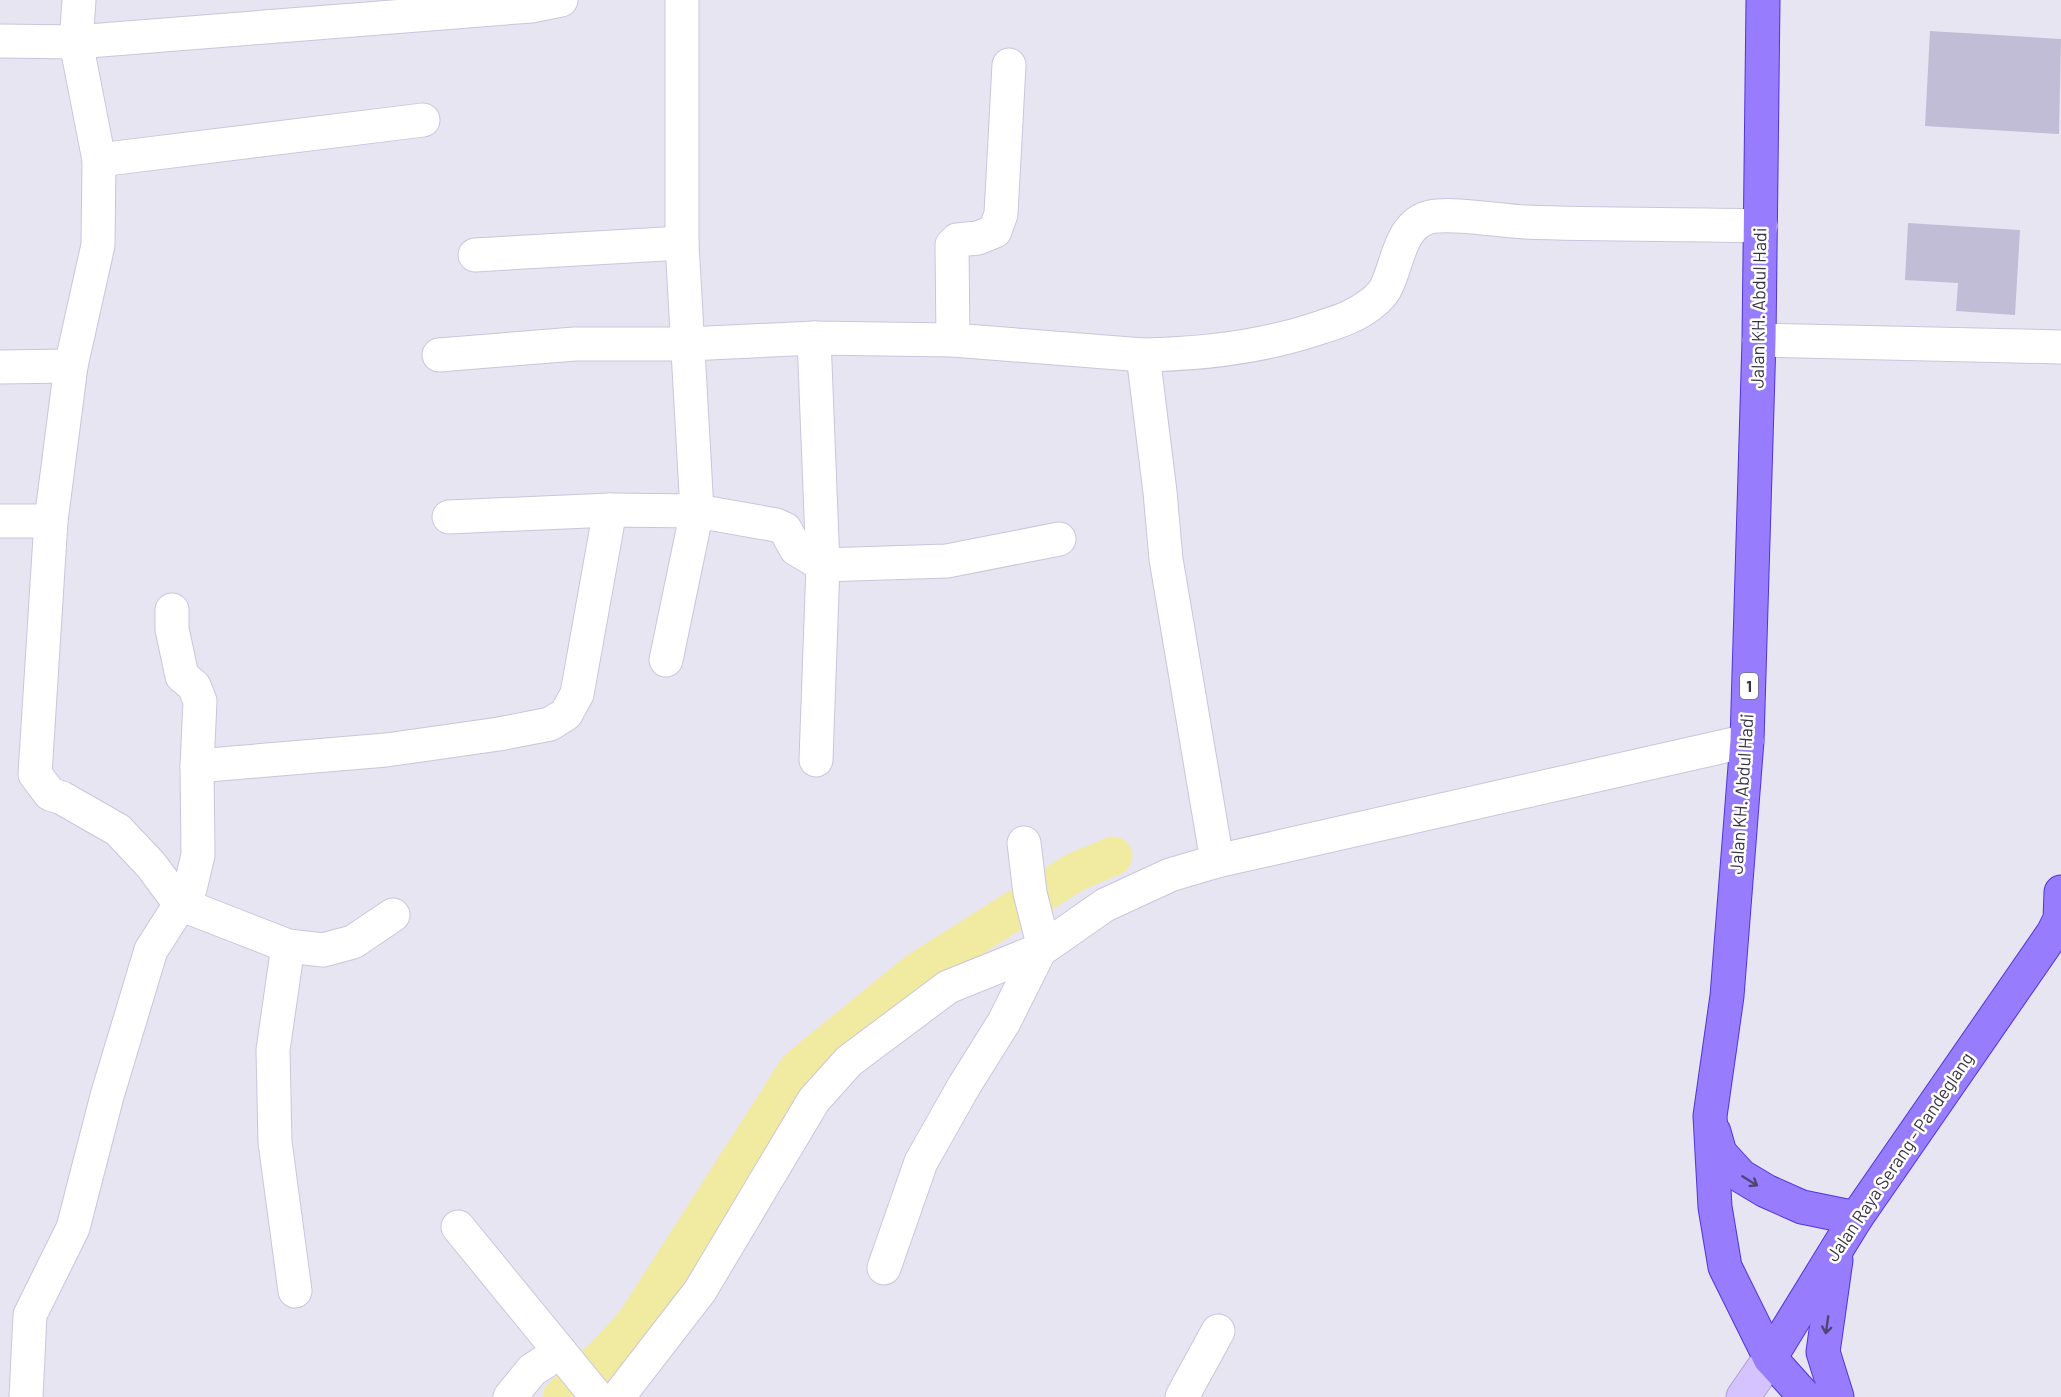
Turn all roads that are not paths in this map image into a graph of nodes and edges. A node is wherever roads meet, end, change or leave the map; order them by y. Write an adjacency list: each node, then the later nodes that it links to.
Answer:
1 (80, 0): 6 (street)
2 (561, 0): 6 (street)
3 (682, 0): 11 (street)
4 (1763, 0): 10 (highway, Jalan KH. Abdul Hadi / 1)
5 (0, 41): 6 (street)
6 (76, 42): 9 (street)
7 (1009, 65): 14 (street)
8 (423, 120): 9 (street)
9 (99, 160): 20 (street)
10 (1761, 226): 15 (highway, Jalan KH. Abdul Hadi / 1); 19 (street)
11 (682, 243): 12 (street); 16 (street)
12 (475, 255)
13 (814, 338): 14 (street); 16 (street); 28 (street)
14 (953, 340): 19 (street)
15 (1759, 340): 17 (street); 31 (highway, Jalan KH. Abdul Hadi / 1)
16 (688, 344): 18 (street); 23 (street)
17 (2061, 347)
18 (439, 355)
19 (1143, 355): 35 (street)
20 (71, 366): 21 (street); 25 (street)
21 (0, 367)
22 (610, 510): 23 (street); 24 (street); 33 (street)
23 (697, 511): 28 (street); 30 (street)
24 (449, 517)
25 (51, 520): 26 (street); 36 (street)
26 (0, 521)
27 (1059, 539): 28 (street)
28 (823, 565): 32 (street)
29 (172, 610): 33 (street)
30 (666, 660)
31 (1748, 741): 35 (street); 41 (highway, Jalan KH. Abdul Hadi / 1)
32 (816, 760)
33 (197, 766): 36 (street)
34 (1024, 843): 39 (street)
35 (1217, 861): 39 (street)
36 (180, 904): 40 (street); 50 (street)
37 (393, 915): 40 (street)
38 (2059, 920): 42 (highway, Jalan Raya Serang - Pandeglang)
39 (1043, 945): 45 (street); 53 (street)
40 (288, 946): 46 (street)
41 (1710, 1116): 42 (highway, one-way to 42); 49 (highway, Jalan KH. Abdul Hadi / 1)
42 (1856, 1218): 44 (highway, Jalan Raya Serang - Pandeglang)
43 (458, 1227): 48 (street)
44 (1838, 1246): 49 (highway, Jalan Raya Serang - Pandeglang); 57 (highway, one-way to 57)
45 (884, 1268)
46 (295, 1291)
47 (1218, 1331): 54 (street)
48 (565, 1358): 51 (street); 52 (street)
49 (1770, 1358): 55 (main road, Jalan Raya Serang - Pandeglang); 56 (highway, Jalan KH. Abdul Hadi)
50 (26, 1397)
51 (510, 1397)
52 (597, 1397)
53 (618, 1397)
54 (1182, 1397)
55 (1743, 1397)
56 (1805, 1397)
57 (1837, 1397)

